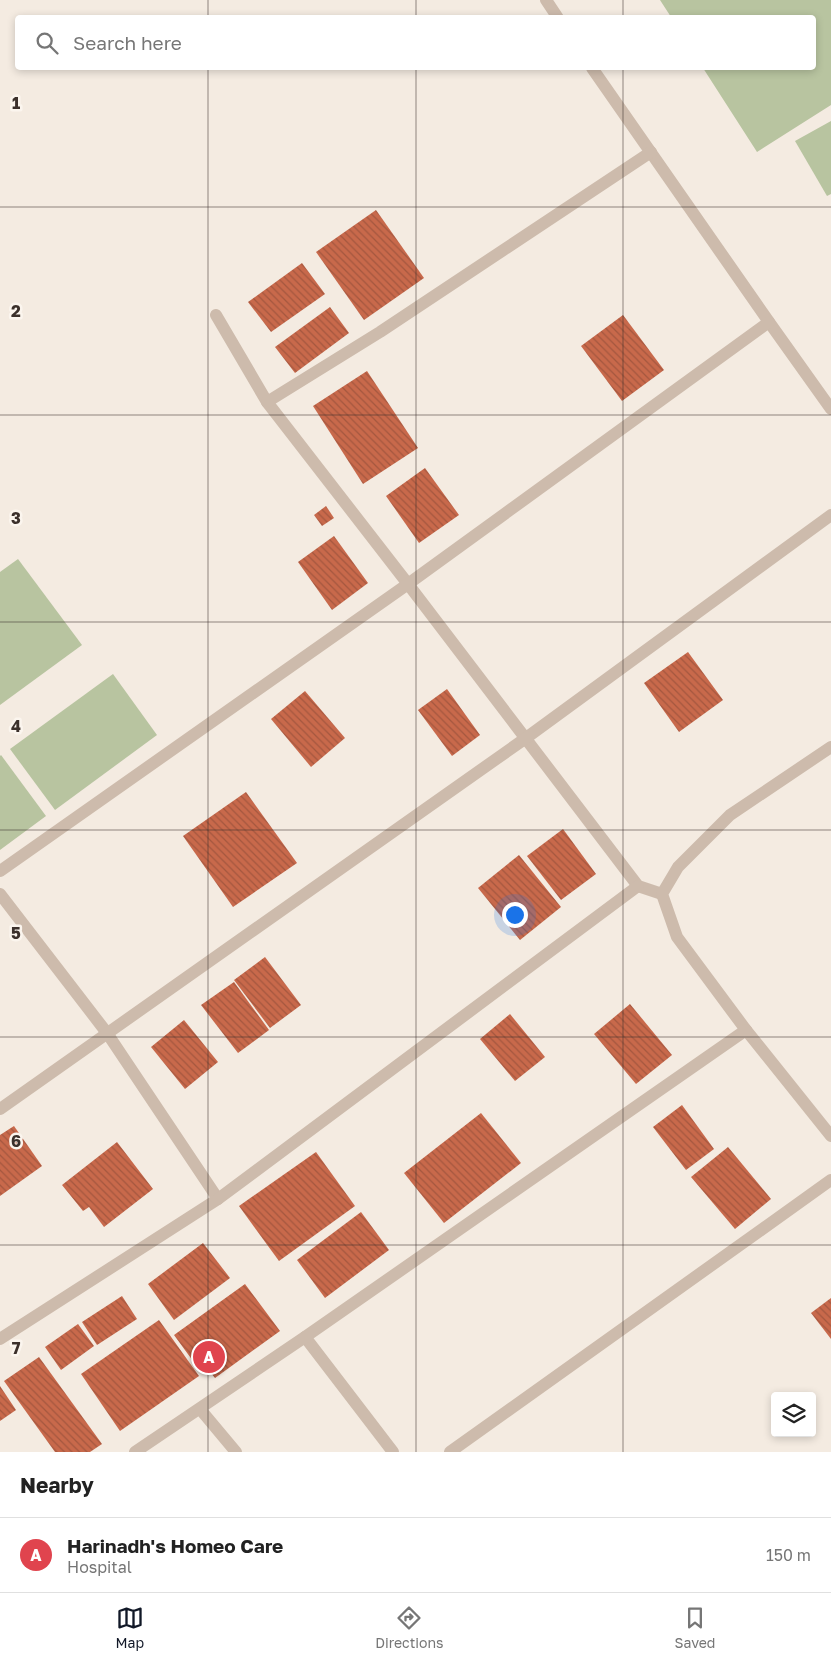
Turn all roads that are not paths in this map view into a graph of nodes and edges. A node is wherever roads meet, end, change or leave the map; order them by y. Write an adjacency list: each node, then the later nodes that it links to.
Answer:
1 (546, 0): 2 (street)
2 (556, 15)
3 (593, 70): 4 (street)
4 (651, 152): 6 (street); 7 (street)
5 (216, 315): 7 (street)
6 (769, 322): 8 (street); 10 (street)
7 (267, 402): 10 (street)
8 (831, 409)
9 (831, 515): 11 (street)
10 (408, 584): 11 (street); 13 (street)
11 (526, 738): 14 (street); 18 (street)
12 (831, 747): 16 (street)
13 (0, 871)
14 (638, 886): 16 (street); 22 (street)
15 (0, 894): 18 (street)
16 (662, 894): 17 (street)
17 (746, 1030): 20 (street); 23 (street)
18 (107, 1033): 19 (street); 22 (street)
19 (0, 1109)
20 (831, 1136)
21 (831, 1180): 29 (street)
22 (218, 1199): 24 (street)
23 (305, 1337): 25 (street); 28 (street)
24 (0, 1339)
25 (200, 1409): 26 (street); 27 (street)
26 (135, 1452)
27 (236, 1452)
28 (393, 1452)
29 (450, 1452)

